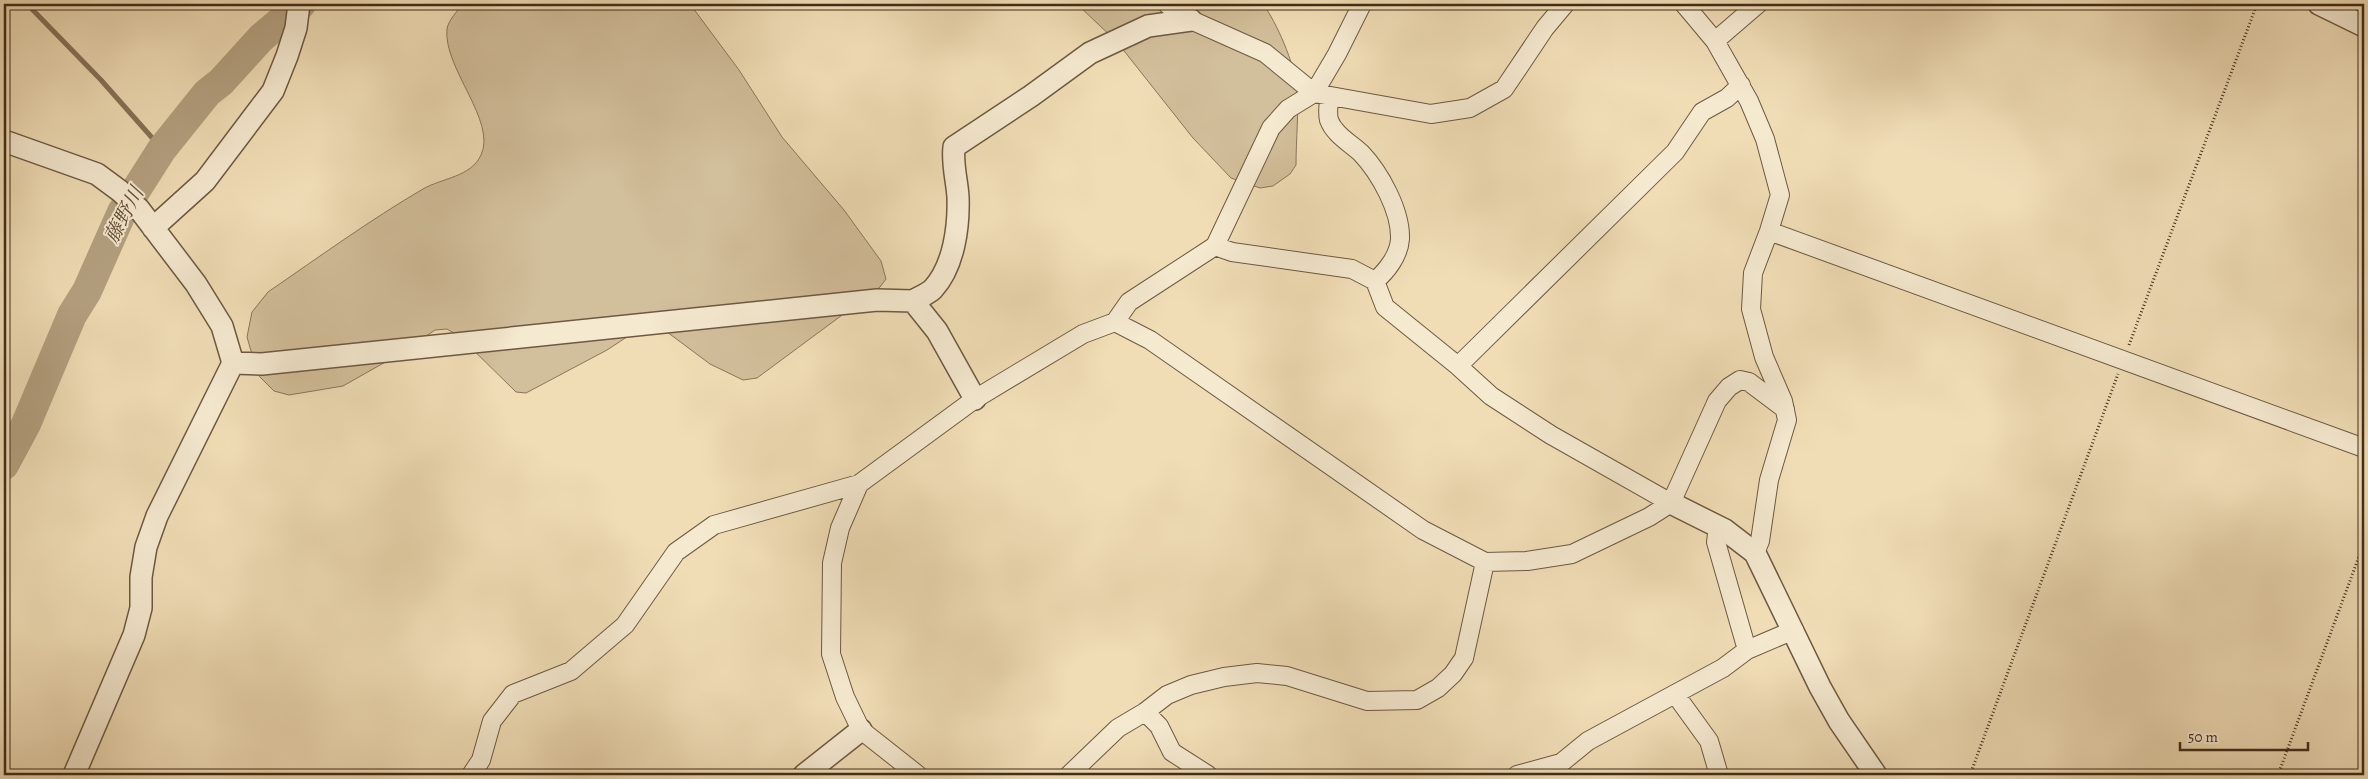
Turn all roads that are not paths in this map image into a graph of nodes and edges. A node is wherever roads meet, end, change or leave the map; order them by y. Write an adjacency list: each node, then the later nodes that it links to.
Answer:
1 (299, 4): 14 (street)
2 (1168, 4): 8 (street)
3 (1362, 4): 12 (street)
4 (1565, 4): 12 (street)
5 (1684, 4): 10 (street)
6 (1758, 4): 10 (street)
7 (2319, 4): 9 (street)
8 (1191, 20): 12 (street); 18 (street)
9 (2364, 26)
10 (1715, 41): 11 (street)
11 (1741, 85): 15 (street); 21 (street)
12 (1321, 95): 16 (street); 17 (street)
13 (4, 141): 14 (street)
14 (153, 228): 20 (street)
15 (1769, 231): 23 (street); 24 (street)
16 (1215, 246): 17 (street); 19 (street)
17 (1375, 281): 21 (street)
18 (913, 301): 20 (street); 22 (street)
19 (1115, 322): 22 (street); 29 (street)
20 (232, 363): 36 (street)
21 (1458, 366): 26 (street)
22 (975, 399): 25 (street)
23 (1785, 409): 26 (street); 28 (street)
24 (2364, 448)
25 (859, 484): 34 (street); 37 (street)
26 (1671, 503): 27 (street); 29 (street)
27 (1718, 526): 28 (street); 31 (street)
28 (1755, 553): 30 (street)
29 (1485, 562): 33 (street)
30 (1794, 630): 31 (street); 44 (street)
31 (1747, 650): 32 (street)
32 (1675, 694): 35 (street); 43 (street)
33 (1145, 712): 40 (street); 41 (street)
34 (861, 730): 38 (street); 39 (street)
35 (1547, 771): 42 (street)
36 (74, 775)
37 (471, 775)
38 (804, 775)
39 (918, 775)
40 (1069, 775)
41 (1208, 775)
42 (1517, 775)
43 (1719, 775)
44 (1876, 775)

